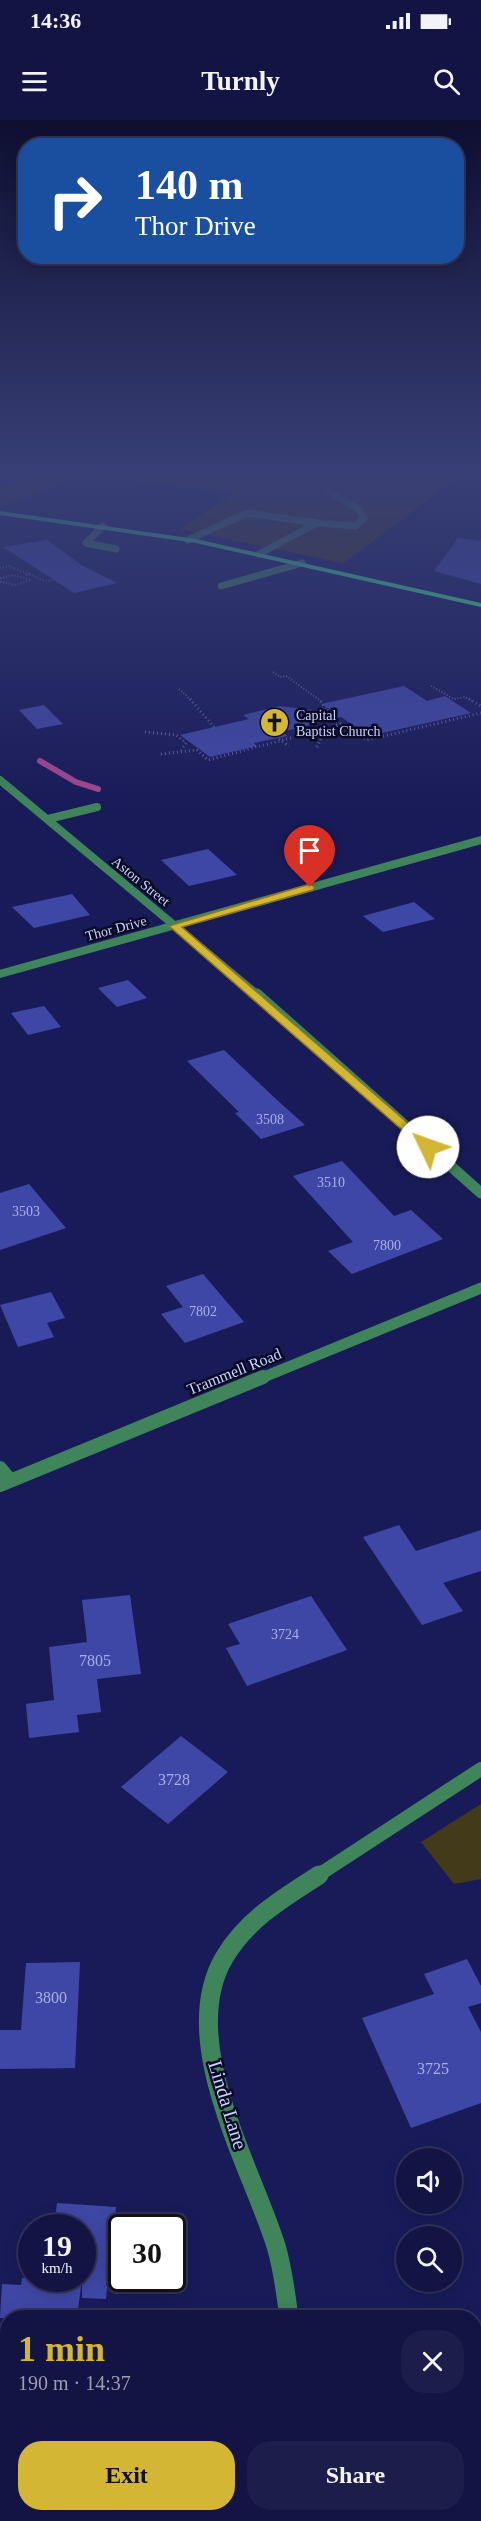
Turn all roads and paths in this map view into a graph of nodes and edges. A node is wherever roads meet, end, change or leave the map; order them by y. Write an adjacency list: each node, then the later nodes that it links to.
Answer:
1 (225, 585): 3 (street)
2 (394, 585): 4 (main road)
3 (221, 586)
4 (481, 605)
5 (273, 672): 9 (path)
6 (431, 686): 8 (path)
7 (179, 689): 13 (path)
8 (481, 706)
9 (327, 710): 10 (path); 12 (path)
10 (313, 713)
11 (481, 713): 12 (path)
12 (342, 724): 14 (path)
13 (214, 727)
14 (326, 729): 17 (path); 20 (path)
15 (145, 732): 21 (path)
16 (279, 739): 17 (path)
17 (283, 741): 19 (path); 21 (path)
18 (195, 746): 21 (path)
19 (289, 746)
20 (317, 747)
21 (181, 750): 22 (path)
22 (161, 754)
23 (1, 782): 25 (street, Aston Street)
24 (98, 807): 25 (street)
25 (48, 819): 27 (street, Aston Street)
26 (481, 840): 27 (street, Thor Drive)
27 (174, 926): 28 (street, Thor Drive); 29 (street, Aston Street)
28 (0, 974)
29 (481, 1193)
30 (481, 1288): 32 (street, Trammell Road)
31 (0, 1467): 32 (street)
32 (5, 1483)
33 (481, 1769): 34 (street, Linda Lane)
34 (288, 2310)

